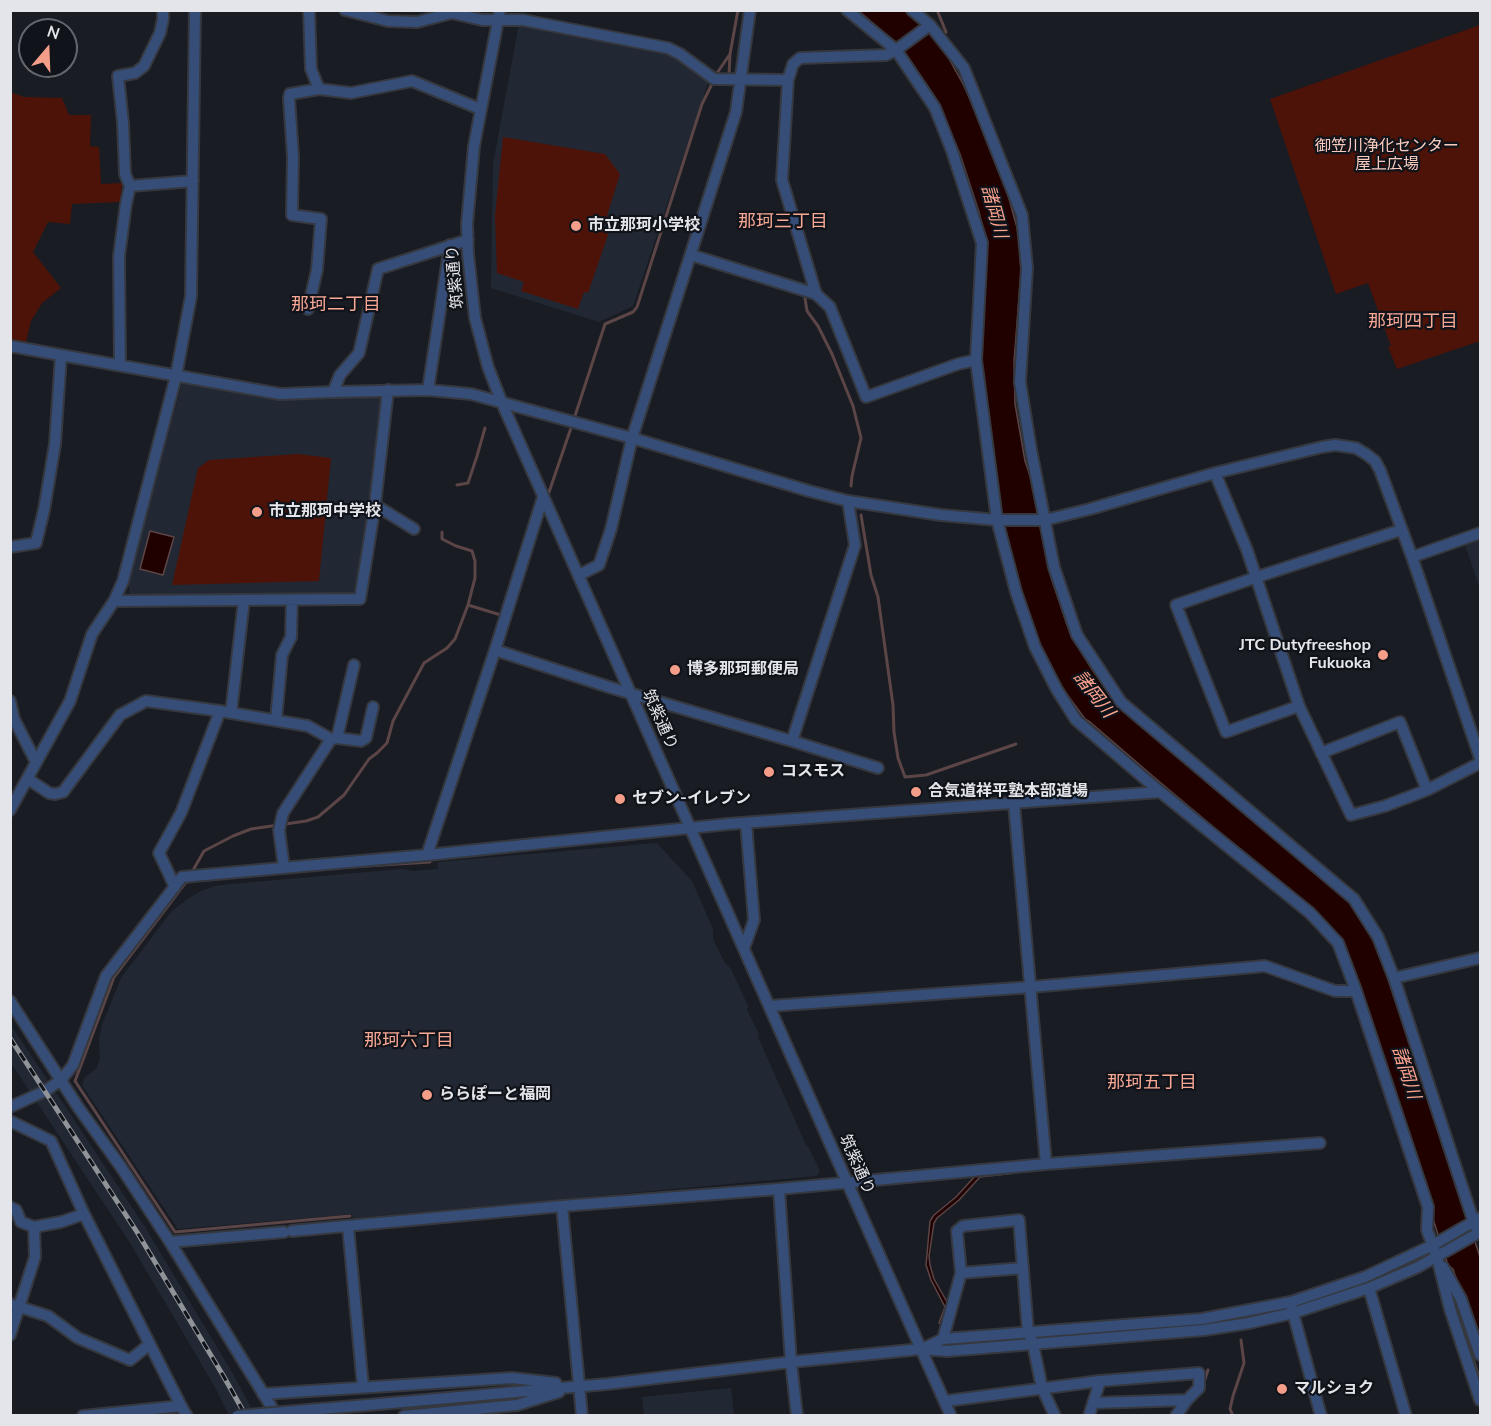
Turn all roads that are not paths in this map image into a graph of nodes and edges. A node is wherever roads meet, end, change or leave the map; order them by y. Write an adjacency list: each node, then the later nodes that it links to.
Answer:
1 (163, 10): 16 (street)
2 (195, 10): 15 (street)
3 (309, 10): 13 (street)
4 (345, 10): 8 (street)
5 (750, 10): 11 (street)
6 (847, 10): 10 (street)
7 (912, 10): 9 (street)
8 (499, 15): 11 (street); 14 (street, 筑紫通り)
9 (930, 25): 10 (street); 37 (street)
10 (896, 50): 12 (street); 24 (street)
11 (741, 79): 12 (street); 19 (street)
12 (788, 80): 20 (street)
13 (319, 89): 14 (street); 21 (street)
14 (480, 109): 17 (street, 筑紫通り)
15 (193, 181): 16 (street); 26 (street)
16 (130, 186): 25 (street)
17 (468, 240): 18 (street); 30 (street, 筑紫通り)
18 (450, 245): 28 (street); 29 (street)
19 (691, 255): 20 (street); 31 (street)
20 (816, 294): 24 (street)
21 (308, 309)
22 (10, 346): 23 (street)
23 (61, 355): 25 (street); 41 (street)
24 (976, 360): 36 (street)
25 (120, 365): 26 (street)
26 (176, 376): 29 (street); 47 (street)
27 (388, 390): 28 (street); 29 (street); 35 (street)
28 (428, 390): 30 (street)
29 (333, 392)
30 (502, 403): 31 (street); 33 (street, 筑紫通り)
31 (632, 438): 34 (street); 43 (street)
32 (1215, 473): 37 (street); 39 (street); 44 (street)
33 (543, 497): 43 (street, 筑紫通り); 48 (street)
34 (848, 501): 36 (street); 57 (street)
35 (375, 505): 38 (street); 46 (street)
36 (997, 520): 37 (street); 65 (street)
37 (1045, 520): 75 (street)
38 (414, 529)
39 (1401, 530): 42 (street); 44 (street)
40 (1480, 533): 42 (street)
41 (10, 547)
42 (1412, 558): 59 (street)
43 (579, 575): 50 (street, 筑紫通り)
44 (1257, 577): 52 (street); 52 (street)
45 (244, 600): 46 (street); 47 (street); 54 (street)
46 (292, 600): 55 (street)
47 (114, 601): 60 (street)
48 (495, 650): 50 (street); 70 (street)
49 (354, 665): 56 (street)
50 (631, 693): 57 (street); 69 (street, 筑紫通り)
51 (10, 701): 60 (street)
52 (1299, 706): 58 (street)
53 (373, 707): 56 (street)
54 (225, 712): 55 (street); 63 (street); 72 (street)
55 (276, 720): 56 (street)
56 (334, 738): 71 (street)
57 (792, 741): 62 (street)
58 (1321, 753): 64 (street); 64 (street)
59 (1480, 758)
60 (36, 762): 63 (street)
61 (1480, 763): 64 (street)
62 (878, 768)
63 (28, 779): 67 (street)
64 (1427, 790)
65 (1160, 792): 66 (street); 77 (street)
66 (1014, 804): 68 (street); 76 (street)
67 (10, 810)
68 (746, 823): 69 (street); 73 (street)
69 (691, 827): 70 (street); 73 (street, 筑紫通り)
70 (428, 855): 71 (street)
71 (284, 868): 72 (street)
72 (175, 887): 80 (street)
73 (744, 948): 79 (street, 筑紫通り)
74 (1480, 958): 75 (street)
75 (1394, 978): 90 (street)
76 (1031, 987): 77 (street); 79 (street); 84 (street)
77 (1356, 991): 95 (street)
78 (10, 1001): 80 (street)
79 (770, 1006): 85 (street, 筑紫通り)
80 (61, 1080): 81 (street); 94 (street)
81 (10, 1107)
82 (10, 1121): 89 (street)
83 (1320, 1143): 84 (street)
84 (1046, 1164): 85 (street)
85 (847, 1181): 86 (street); 107 (street, 筑紫通り)
86 (779, 1189): 87 (street); 109 (street)
87 (562, 1206): 91 (street); 111 (street)
88 (10, 1207): 92 (street)
89 (84, 1214): 92 (street); 105 (street)
90 (1477, 1220): 93 (street); 95 (street)
91 (348, 1226): 94 (street); 112 (street)
92 (34, 1227): 100 (street)
93 (1478, 1235): 96 (street)
94 (170, 1242): 114 (street)
95 (1433, 1245): 96 (street); 101 (street)
96 (1437, 1257): 99 (street); 108 (street); 116 (street)
97 (1023, 1268): 98 (street); 98 (street); 102 (street)
98 (961, 1274): 104 (street)
99 (1369, 1288): 101 (street); 131 (street)
100 (15, 1306): 103 (street); 105 (street)
101 (1292, 1308): 102 (street); 106 (street); 130 (street)
102 (1028, 1332): 104 (street); 106 (street)
103 (10, 1335)
104 (943, 1339): 107 (street)
105 (150, 1344): 119 (street)
106 (1033, 1344): 107 (street); 113 (street)
107 (921, 1349): 109 (street); 117 (street, 筑紫通り)
108 (1480, 1355)
109 (791, 1362): 111 (street); 125 (street)
110 (1100, 1381): 113 (street); 115 (street); 118 (street)
111 (579, 1385): 112 (street); 121 (street, bridge); 123 (street); 124 (street)
112 (363, 1387): 114 (street)
113 (1042, 1388): 117 (street); 127 (street)
114 (263, 1394): 122 (street)
115 (1187, 1400): 118 (street); 129 (street)
116 (1480, 1400)
117 (946, 1401): 126 (street, 筑紫通り)
118 (1093, 1403): 128 (street)
119 (184, 1411): 120 (street)
120 (83, 1416)
121 (237, 1416)
122 (277, 1416)
123 (404, 1416)
124 (582, 1416)
125 (797, 1416)
126 (951, 1416)
127 (1054, 1416)
128 (1089, 1416)
129 (1176, 1416)
130 (1321, 1416)
131 (1406, 1416)

